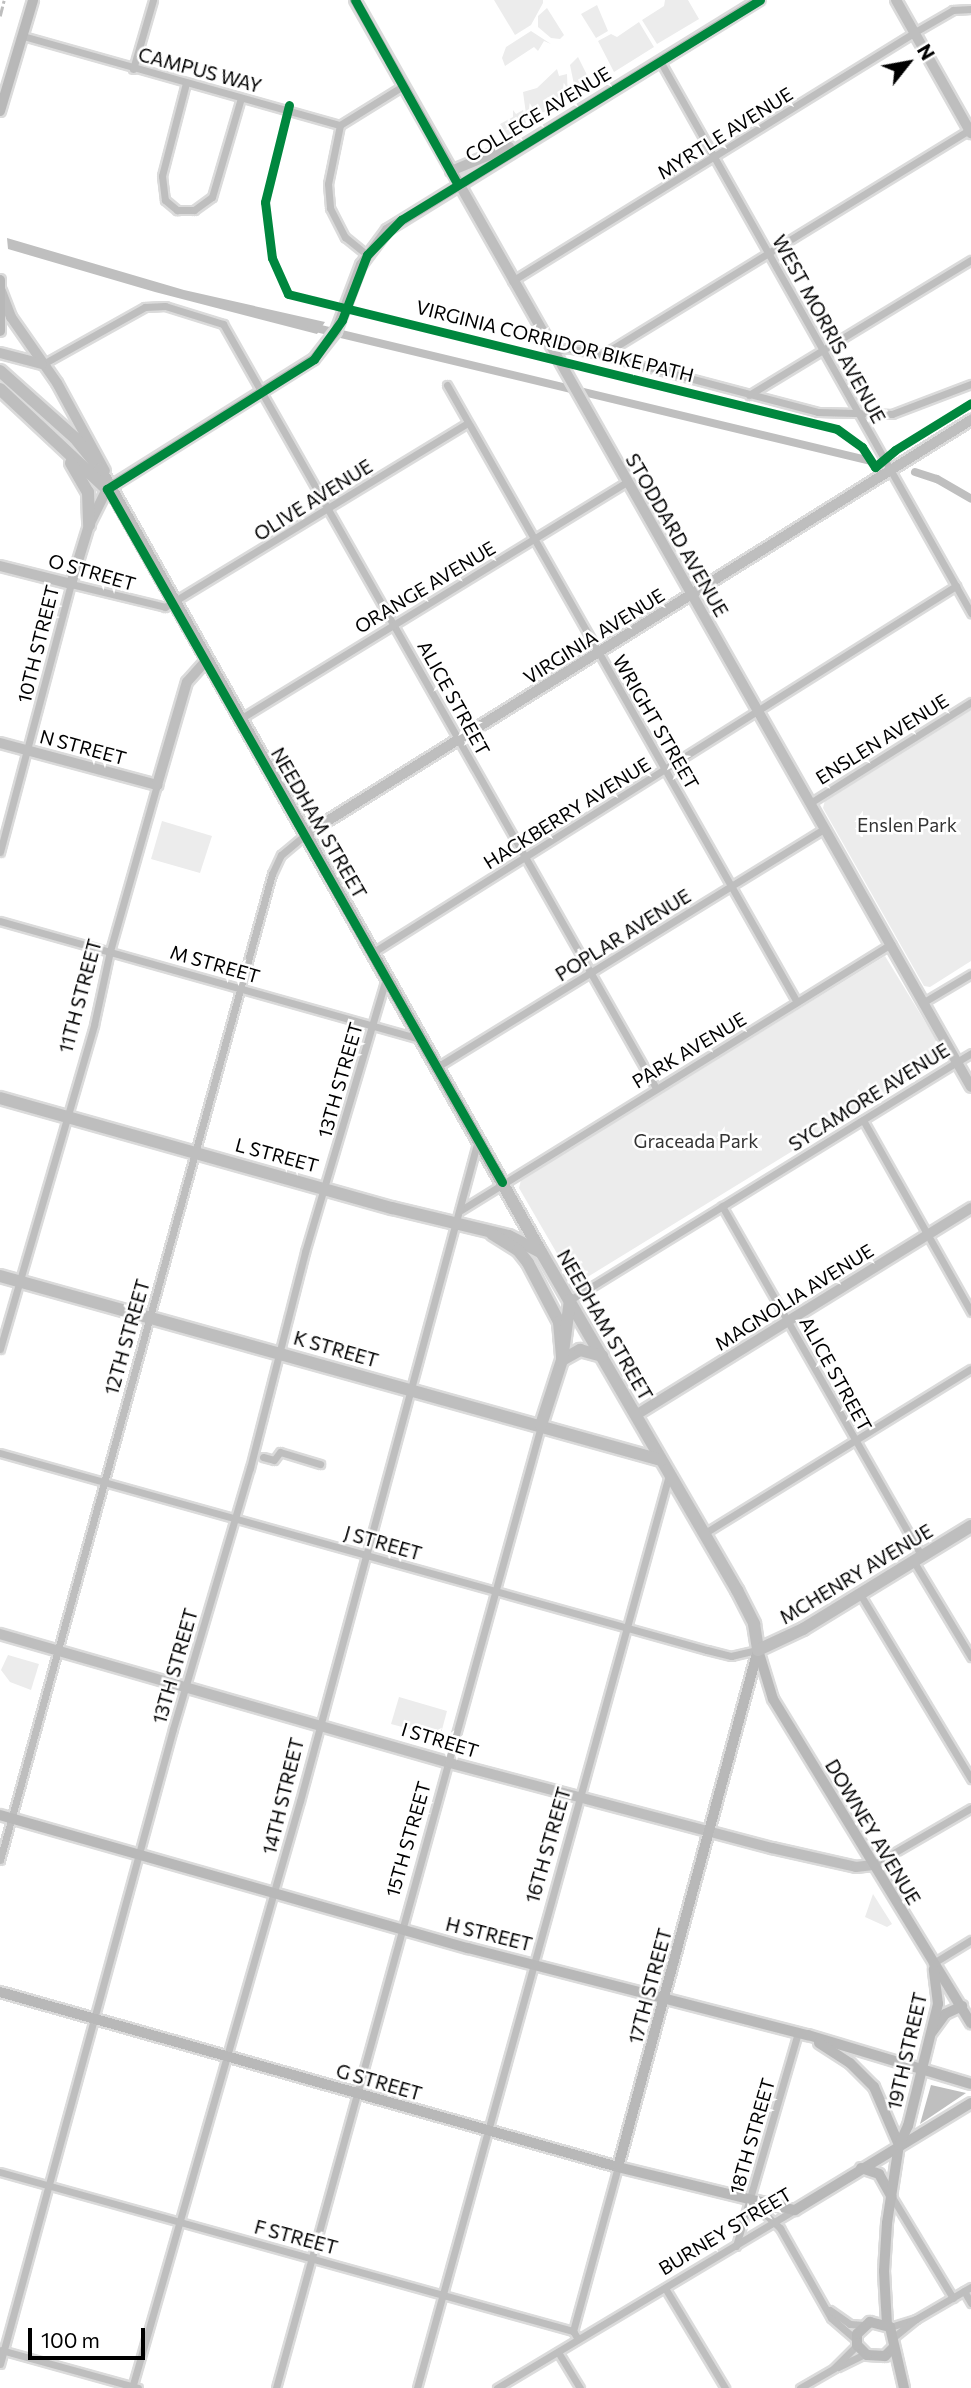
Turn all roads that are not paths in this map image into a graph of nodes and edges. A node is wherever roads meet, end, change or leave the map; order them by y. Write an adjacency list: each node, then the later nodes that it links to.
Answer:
1 (33, 0): 10 (main road)
2 (153, 0): 12 (street)
3 (355, 0): 14 (street, STODDARD AVENUE)
4 (760, 0): 11 (street, COLLEGE AVENUE)
5 (896, 0): 9 (street)
6 (964, 0): 8 (street, MYRTLE AVENUE)
7 (971, 9): 8 (street, MYRTLE AVENUE)
8 (953, 10): 9 (street, MYRTLE AVENUE)
9 (915, 32): 18 (street); 20 (street, MYRTLE AVENUE)
10 (23, 36): 12 (street, CAMPUS WAY); 16 (main road)
11 (660, 61): 19 (street, COLLEGE AVENUE); 20 (street, WEST MORRIS AVENUE)
12 (133, 69): 13 (street, CAMPUS WAY)
13 (186, 83): 15 (street, CAMPUS WAY); 15 (street)
14 (403, 86): 17 (street); 21 (street, STODDARD AVENUE)
15 (241, 98): 17 (street, CAMPUS WAY)
16 (0, 111)
17 (340, 125): 24 (street)
18 (970, 131): 23 (street)
19 (523, 143): 21 (street); 22 (street, COLLEGE AVENUE)
20 (715, 158): 23 (street, WEST MORRIS AVENUE); 26 (street, MYRTLE AVENUE)
21 (451, 172): 22 (street, STODDARD AVENUE)
22 (457, 183): 24 (street, COLLEGE AVENUE); 26 (street, STODDARD AVENUE)
23 (769, 253): 30 (street, WEST MORRIS AVENUE); 32 (street)
24 (367, 255): 38 (street, COLLEGE AVENUE)
25 (971, 260): 30 (street)
26 (512, 281): 29 (street, STODDARD AVENUE)
27 (1, 286): 28 (main road); 33 (street, NEEDHAM STREET)
28 (0, 331)
29 (556, 351): 32 (street); 45 (street, STODDARD AVENUE)
30 (823, 351): 39 (street); 40 (street, WEST MORRIS AVENUE)
31 (0, 353): 33 (street)
32 (602, 355): 39 (street)
33 (43, 364): 38 (street, ALICE STREET); 46 (street, NEEDHAM STREET)
34 (0, 370): 46 (main road)
35 (971, 384): 40 (street)
36 (447, 385): 42 (street, WRIGHT STREET)
37 (4, 393): 43 (main road)
38 (264, 394): 46 (street, COLLEGE AVENUE); 47 (street, ALICE STREET)
39 (749, 395): 40 (street)
40 (858, 414): 44 (street, WEST MORRIS AVENUE)
41 (971, 420): 44 (street, VIRGINIA AVENUE)
42 (468, 423): 47 (street, OLIVE AVENUE); 49 (street, WRIGHT STREET)
43 (36, 424): 46 (main road); 48 (main road)
44 (891, 471): 52 (street, WEST MORRIS AVENUE); 53 (street, VIRGINIA AVENUE)
45 (627, 482): 49 (street, ORANGE AVENUE); 53 (street, STODDARD AVENUE)
46 (107, 485): 48 (street, 10TH STREET); 54 (main road, NEEDHAM STREET)
47 (329, 509): 54 (street, OLIVE AVENUE); 56 (street, ALICE STREET)
48 (89, 525): 51 (street, 10TH STREET)
49 (534, 539): 56 (street, ORANGE AVENUE); 57 (street, WRIGHT STREET)
50 (0, 566): 51 (street, O STREET)
51 (71, 584): 54 (street, O STREET); 64 (street, 10TH STREET)
52 (956, 586): 55 (street, WEST MORRIS AVENUE); 60 (street, HACKBERRY AVENUE)
53 (692, 597): 57 (street, VIRGINIA AVENUE); 60 (street, STODDARD AVENUE)
54 (174, 604): 58 (main road, NEEDHAM STREET)
55 (971, 613)
56 (394, 625): 61 (street, ORANGE AVENUE); 62 (street, ALICE STREET)
57 (599, 654): 62 (street, VIRGINIA AVENUE); 65 (street, WRIGHT STREET)
58 (206, 661): 61 (main road, NEEDHAM STREET); 66 (street, 11TH STREET)
59 (971, 702): 67 (street, ENSLEN AVENUE)
60 (757, 710): 65 (street, HACKBERRY AVENUE); 67 (street, STODDARD AVENUE)
61 (239, 719): 69 (main road, NEEDHAM STREET)
62 (460, 740): 69 (street, VIRGINIA AVENUE); 71 (street, ALICE STREET)
63 (0, 743): 64 (street, N STREET)
64 (28, 751): 66 (street, N STREET); 70 (street, 10TH STREET)
65 (665, 770): 71 (street, HACKBERRY AVENUE); 72 (street, WRIGHT STREET)
66 (157, 785): 75 (street, 11TH STREET)
67 (810, 803): 68 (street, STODDARD AVENUE)
68 (825, 828): 72 (street, POPLAR AVENUE); 74 (street, STODDARD AVENUE)
69 (305, 835): 76 (main road, NEEDHAM STREET); 80 (street, 12TH STREET)
70 (0, 852)
71 (526, 857): 76 (street, HACKBERRY AVENUE); 77 (street, ALICE STREET)
72 (731, 886): 77 (street, POPLAR AVENUE); 81 (street, WRIGHT STREET)
73 (0, 921): 75 (street, M STREET)
74 (891, 944): 81 (street, PARK AVENUE); 82 (street, STODDARD AVENUE)
75 (110, 951): 80 (street, M STREET); 91 (street, 11TH STREET)
76 (372, 953): 79 (main road, NEEDHAM STREET)
77 (592, 973): 87 (street, POPLAR AVENUE); 89 (street, ALICE STREET)
78 (971, 974): 82 (street)
79 (386, 977): 83 (street, 13TH STREET); 84 (main road, NEEDHAM STREET)
80 (243, 988): 83 (street, M STREET); 94 (street, 12TH STREET)
81 (797, 1002): 89 (street, PARK AVENUE)
82 (925, 1002): 86 (street, STODDARD AVENUE)
83 (373, 1025): 84 (street, M STREET); 96 (street, 13TH STREET)
84 (421, 1039): 87 (main road, NEEDHAM STREET)
85 (971, 1053): 86 (street, SYCAMORE AVENUE)
86 (957, 1062): 88 (street, STODDARD AVENUE); 92 (street, SYCAMORE AVENUE)
87 (437, 1067): 93 (main road, NEEDHAM STREET)
88 (971, 1087)
89 (656, 1088): 95 (street, PARK AVENUE)
90 (0, 1098): 91 (main road, L STREET)
91 (65, 1116): 94 (main road, L STREET); 105 (street, 11TH STREET)
92 (863, 1120): 97 (street, SYCAMORE AVENUE); 102 (street)
93 (478, 1139): 95 (main road, NEEDHAM STREET); 99 (street, 14TH STREET)
94 (196, 1152): 96 (main road, L STREET); 108 (street, 12TH STREET)
95 (502, 1182): 99 (street); 103 (main road, NEEDHAM STREET)
96 (324, 1188): 100 (main road, L STREET); 111 (street, 13TH STREET)
97 (722, 1206): 106 (street, SYCAMORE AVENUE); 109 (street, ALICE STREET)
98 (971, 1208): 102 (street, MAGNOLIA AVENUE)
99 (460, 1210): 100 (street, 14TH STREET)
100 (454, 1224): 101 (main road, L STREET); 115 (street, 14TH STREET)
101 (489, 1231): 103 (main road, L STREET); 113 (main road)
102 (928, 1235): 107 (street); 109 (street, MAGNOLIA AVENUE)
103 (541, 1252): 106 (main road, NEEDHAM STREET)
104 (0, 1276): 105 (main road, K STREET)
105 (18, 1281): 108 (main road, K STREET); 110 (street, 11TH STREET)
106 (570, 1300): 112 (main road, NEEDHAM STREET); 113 (main road, 15TH STREET)
107 (971, 1312)
108 (149, 1316): 111 (main road, K STREET); 124 (street, 12TH STREET)
109 (788, 1321): 116 (street, MAGNOLIA AVENUE); 118 (street, ALICE STREET)
110 (0, 1349)
111 (279, 1353): 115 (main road, K STREET); 125 (street, 13TH STREET)
112 (602, 1356): 113 (main road); 116 (main road, NEEDHAM STREET)
113 (562, 1360): 117 (main road, 15TH STREET)
114 (971, 1369): 118 (street)
115 (410, 1388): 117 (main road, K STREET); 128 (street, 14TH STREET)
116 (636, 1415): 121 (main road, NEEDHAM STREET)
117 (541, 1426): 121 (main road, K STREET); 130 (street, 15TH STREET)
118 (854, 1440): 127 (street); 129 (street, ALICE STREET)
119 (0, 1453): 124 (street, J STREET)
120 (263, 1457): 122 (street)
121 (661, 1460): 123 (main road, NEEDHAM STREET)
122 (320, 1464)
123 (670, 1475): 127 (main road, NEEDHAM STREET); 132 (street, 16TH STREET)
124 (104, 1481): 125 (street, J STREET); 134 (street, 12TH STREET)
125 (233, 1517): 128 (street, J STREET); 137 (street, 13TH STREET)
126 (971, 1527): 129 (main road, MCHENRY AVENUE)
127 (705, 1533): 135 (main road, NEEDHAM STREET)
128 (366, 1554): 130 (street, J STREET); 138 (street, 14TH STREET)
129 (918, 1559): 131 (main road, MCHENRY AVENUE); 136 (street, ALICE STREET)
130 (495, 1589): 132 (street, J STREET); 139 (street, 15TH STREET)
131 (860, 1594): 135 (main road, MCHENRY AVENUE); 140 (street)
132 (626, 1625): 135 (street, J STREET); 141 (street, 16TH STREET)
133 (0, 1634): 134 (street, I STREET)
134 (58, 1650): 137 (street, I STREET); 143 (street, 12TH STREET)
135 (758, 1650): 144 (main road, 17TH STREET); 147 (main road, DOWNEY AVENUE)
136 (971, 1657)
137 (186, 1686): 138 (street, I STREET); 145 (street, 13TH STREET)
138 (318, 1722): 139 (street, I STREET); 148 (street, 14TH STREET)
139 (450, 1763): 141 (street, I STREET); 149 (street, 15TH STREET)
140 (971, 1779)
141 (579, 1796): 144 (street, I STREET); 151 (street, 16TH STREET)
142 (971, 1808): 147 (street)
143 (5, 1816): 145 (main road, H STREET); 146 (street, 12TH STREET)
144 (710, 1831): 147 (street, I STREET); 154 (main road, 17TH STREET)
145 (141, 1854): 148 (main road, H STREET); 156 (street, 13TH STREET)
146 (0, 1860)
147 (873, 1865): 152 (main road, DOWNEY AVENUE)
148 (274, 1894): 149 (main road, H STREET); 160 (street, 14TH STREET)
149 (402, 1930): 151 (main road, H STREET); 163 (street, 15TH STREET)
150 (971, 1940): 152 (street)
151 (532, 1962): 154 (main road, H STREET); 165 (street, 16TH STREET)
152 (932, 1965): 155 (main road, DOWNEY AVENUE); 158 (main road, 19TH STREET)
153 (0, 1992): 156 (main road, G STREET)
154 (665, 2000): 159 (main road, H STREET); 167 (main road, 17TH STREET)
155 (962, 2006): 157 (main road, DOWNEY AVENUE); 158 (main road)
156 (95, 2020): 160 (main road, G STREET); 170 (street, 13TH STREET)
157 (971, 2023)
158 (932, 2032): 161 (main road, 19TH STREET)
159 (803, 2034): 161 (main road, H STREET); 166 (main road); 172 (street, 18TH STREET)
160 (228, 2058): 163 (main road, G STREET); 174 (street, 14TH STREET)
161 (923, 2070): 162 (main road, H STREET); 166 (main road, 19TH STREET)
162 (971, 2084)
163 (358, 2094): 165 (main road, G STREET); 177 (street, 15TH STREET)
164 (971, 2103): 166 (main road, BURNEY STREET)
165 (486, 2129): 167 (main road, G STREET); 180 (street, 16TH STREET)
166 (899, 2145): 168 (main road, BURNEY STREET); 171 (main road, 19TH STREET)
167 (618, 2167): 172 (main road, G STREET); 186 (street, 17TH STREET)
168 (862, 2168): 171 (main road); 173 (main road, BURNEY STREET)
169 (0, 2172): 170 (street, F STREET)
170 (51, 2186): 174 (street, F STREET); 190 (street, 13TH STREET)
171 (892, 2197): 181 (street); 182 (main road, 19TH STREET)
172 (750, 2201): 173 (main road, G STREET); 175 (street, G STREET); 176 (street, 18TH STREET)
173 (795, 2210): 175 (street, BURNEY STREET)
174 (182, 2222): 177 (street, F STREET); 194 (street, 14TH STREET)
175 (775, 2223): 176 (street, BURNEY STREET); 184 (street, G STREET)
176 (736, 2246): 178 (street, BURNEY STREET)
177 (312, 2258): 180 (street, F STREET); 195 (street, 15TH STREET)
178 (665, 2288): 188 (street, BURNEY STREET); 199 (street)
179 (968, 2289): 181 (street); 183 (street)
180 (442, 2294): 186 (street, F STREET); 196 (street, 16TH STREET)
181 (953, 2298): 187 (street)
182 (885, 2301): 185 (main road); 187 (main road, 19TH STREET)
183 (971, 2303)
184 (830, 2310): 185 (street); 189 (street, G STREET)
185 (869, 2323): 187 (main road); 189 (main road)
186 (573, 2331): 188 (street)
187 (892, 2334): 192 (main road); 201 (main road, 19TH STREET)
188 (578, 2339): 191 (street, BURNEY STREET)
189 (859, 2346): 192 (main road); 200 (street)
190 (2, 2350): 193 (street, 13TH STREET); 194 (street)
191 (558, 2352): 197 (street, BURNEY STREET); 198 (street)
192 (880, 2357): 201 (main road)
193 (0, 2364)
194 (134, 2388)
195 (276, 2388)
196 (417, 2388)
197 (497, 2388)
198 (580, 2388)
199 (725, 2388)
200 (800, 2388)
201 (904, 2388)

